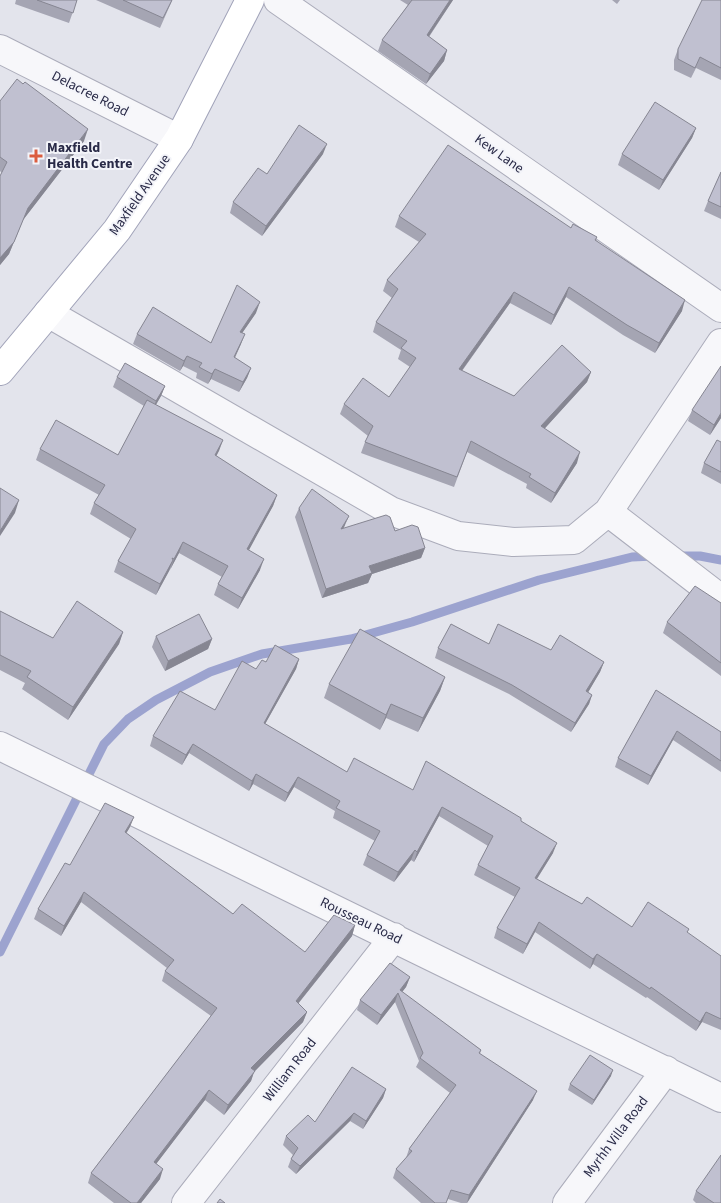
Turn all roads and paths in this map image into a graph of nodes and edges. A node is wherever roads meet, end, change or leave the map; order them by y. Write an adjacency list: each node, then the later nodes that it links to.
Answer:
1 (250, 0): 4 (main road, Maxfield Avenue)
2 (278, 0): 5 (street, Kew Lane)
3 (0, 49): 4 (street, Delacree Road)
4 (179, 139): 6 (main road, Maxfield Avenue)
5 (721, 308)
6 (48, 313): 8 (main road, Maxfield Avenue); 9 (street)
7 (721, 343): 9 (street)
8 (0, 371)
9 (608, 512): 10 (street)
10 (721, 599)
11 (0, 746): 12 (street, Rousseau Road)
12 (394, 937): 13 (street, Rousseau Road); 15 (street, William Road)
13 (666, 1070): 14 (street, Rousseau Road); 16 (street, Myrhh Villa Road)
14 (721, 1098)
15 (186, 1203)
16 (567, 1203)

